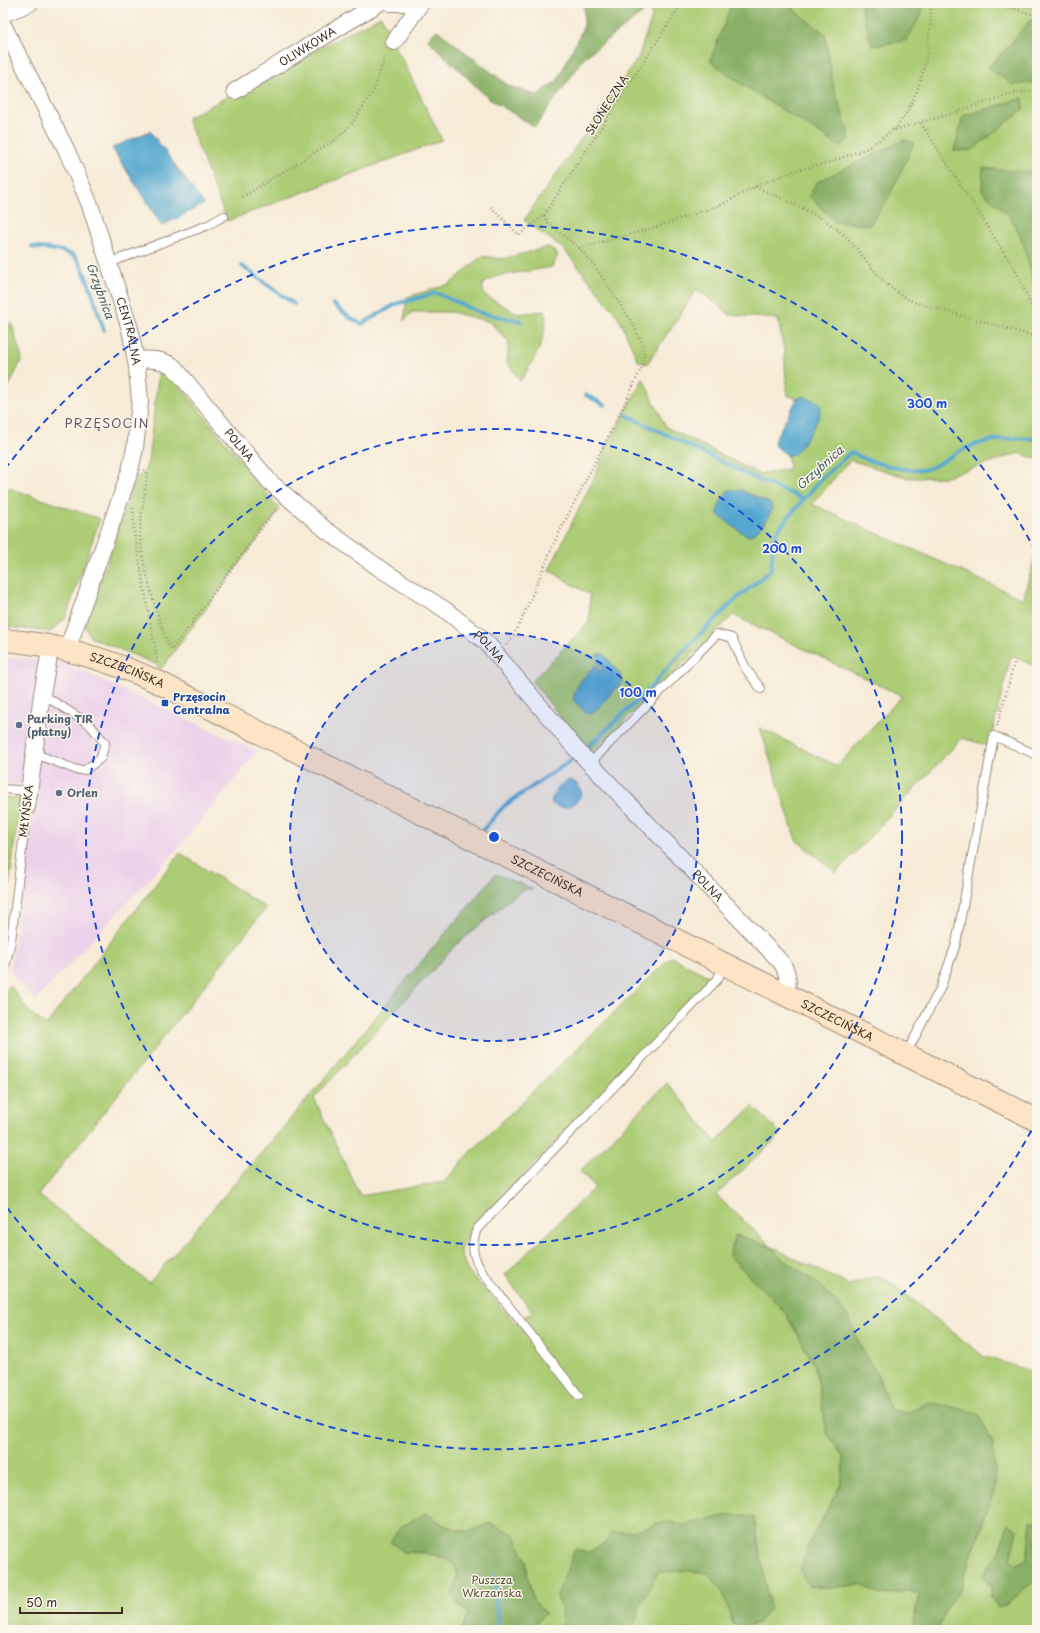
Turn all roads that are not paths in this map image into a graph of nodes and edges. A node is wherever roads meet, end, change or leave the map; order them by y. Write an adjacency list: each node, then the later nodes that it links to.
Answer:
1 (30, 3): 6 (street)
2 (379, 3): 9 (street, OLIWKOWA)
3 (391, 3): 4 (street)
4 (408, 3)
5 (421, 3): 8 (street)
6 (3, 14)
7 (3, 25): 11 (street, CENTRALNA)
8 (394, 42)
9 (235, 91)
10 (224, 216): 11 (lane)
11 (109, 262): 12 (street, CENTRALNA)
12 (136, 360): 14 (street, CENTRALNA); 19 (street, POLNA)
13 (3, 640): 14 (street, SZCZECIŃSKA)
14 (59, 648): 16 (street, MŁYŃSKA); 22 (street, SZCZECIŃSKA)
15 (761, 689): 19 (lane)
16 (42, 694): 17 (street, MŁYŃSKA); 17 (lane)
17 (33, 753): 21 (street, MŁYŃSKA)
18 (1037, 755): 25 (lane)
19 (590, 763): 24 (street, POLNA)
20 (3, 789): 21 (lane)
21 (28, 799): 23 (lane, MŁYŃSKA)
22 (725, 965): 24 (street, SZCZECIŃSKA); 27 (lane)
23 (3, 975)
24 (785, 995): 25 (street, SZCZECIŃSKA)
25 (906, 1055): 26 (street, SZCZECIŃSKA)
26 (1037, 1120)
27 (579, 1396)

